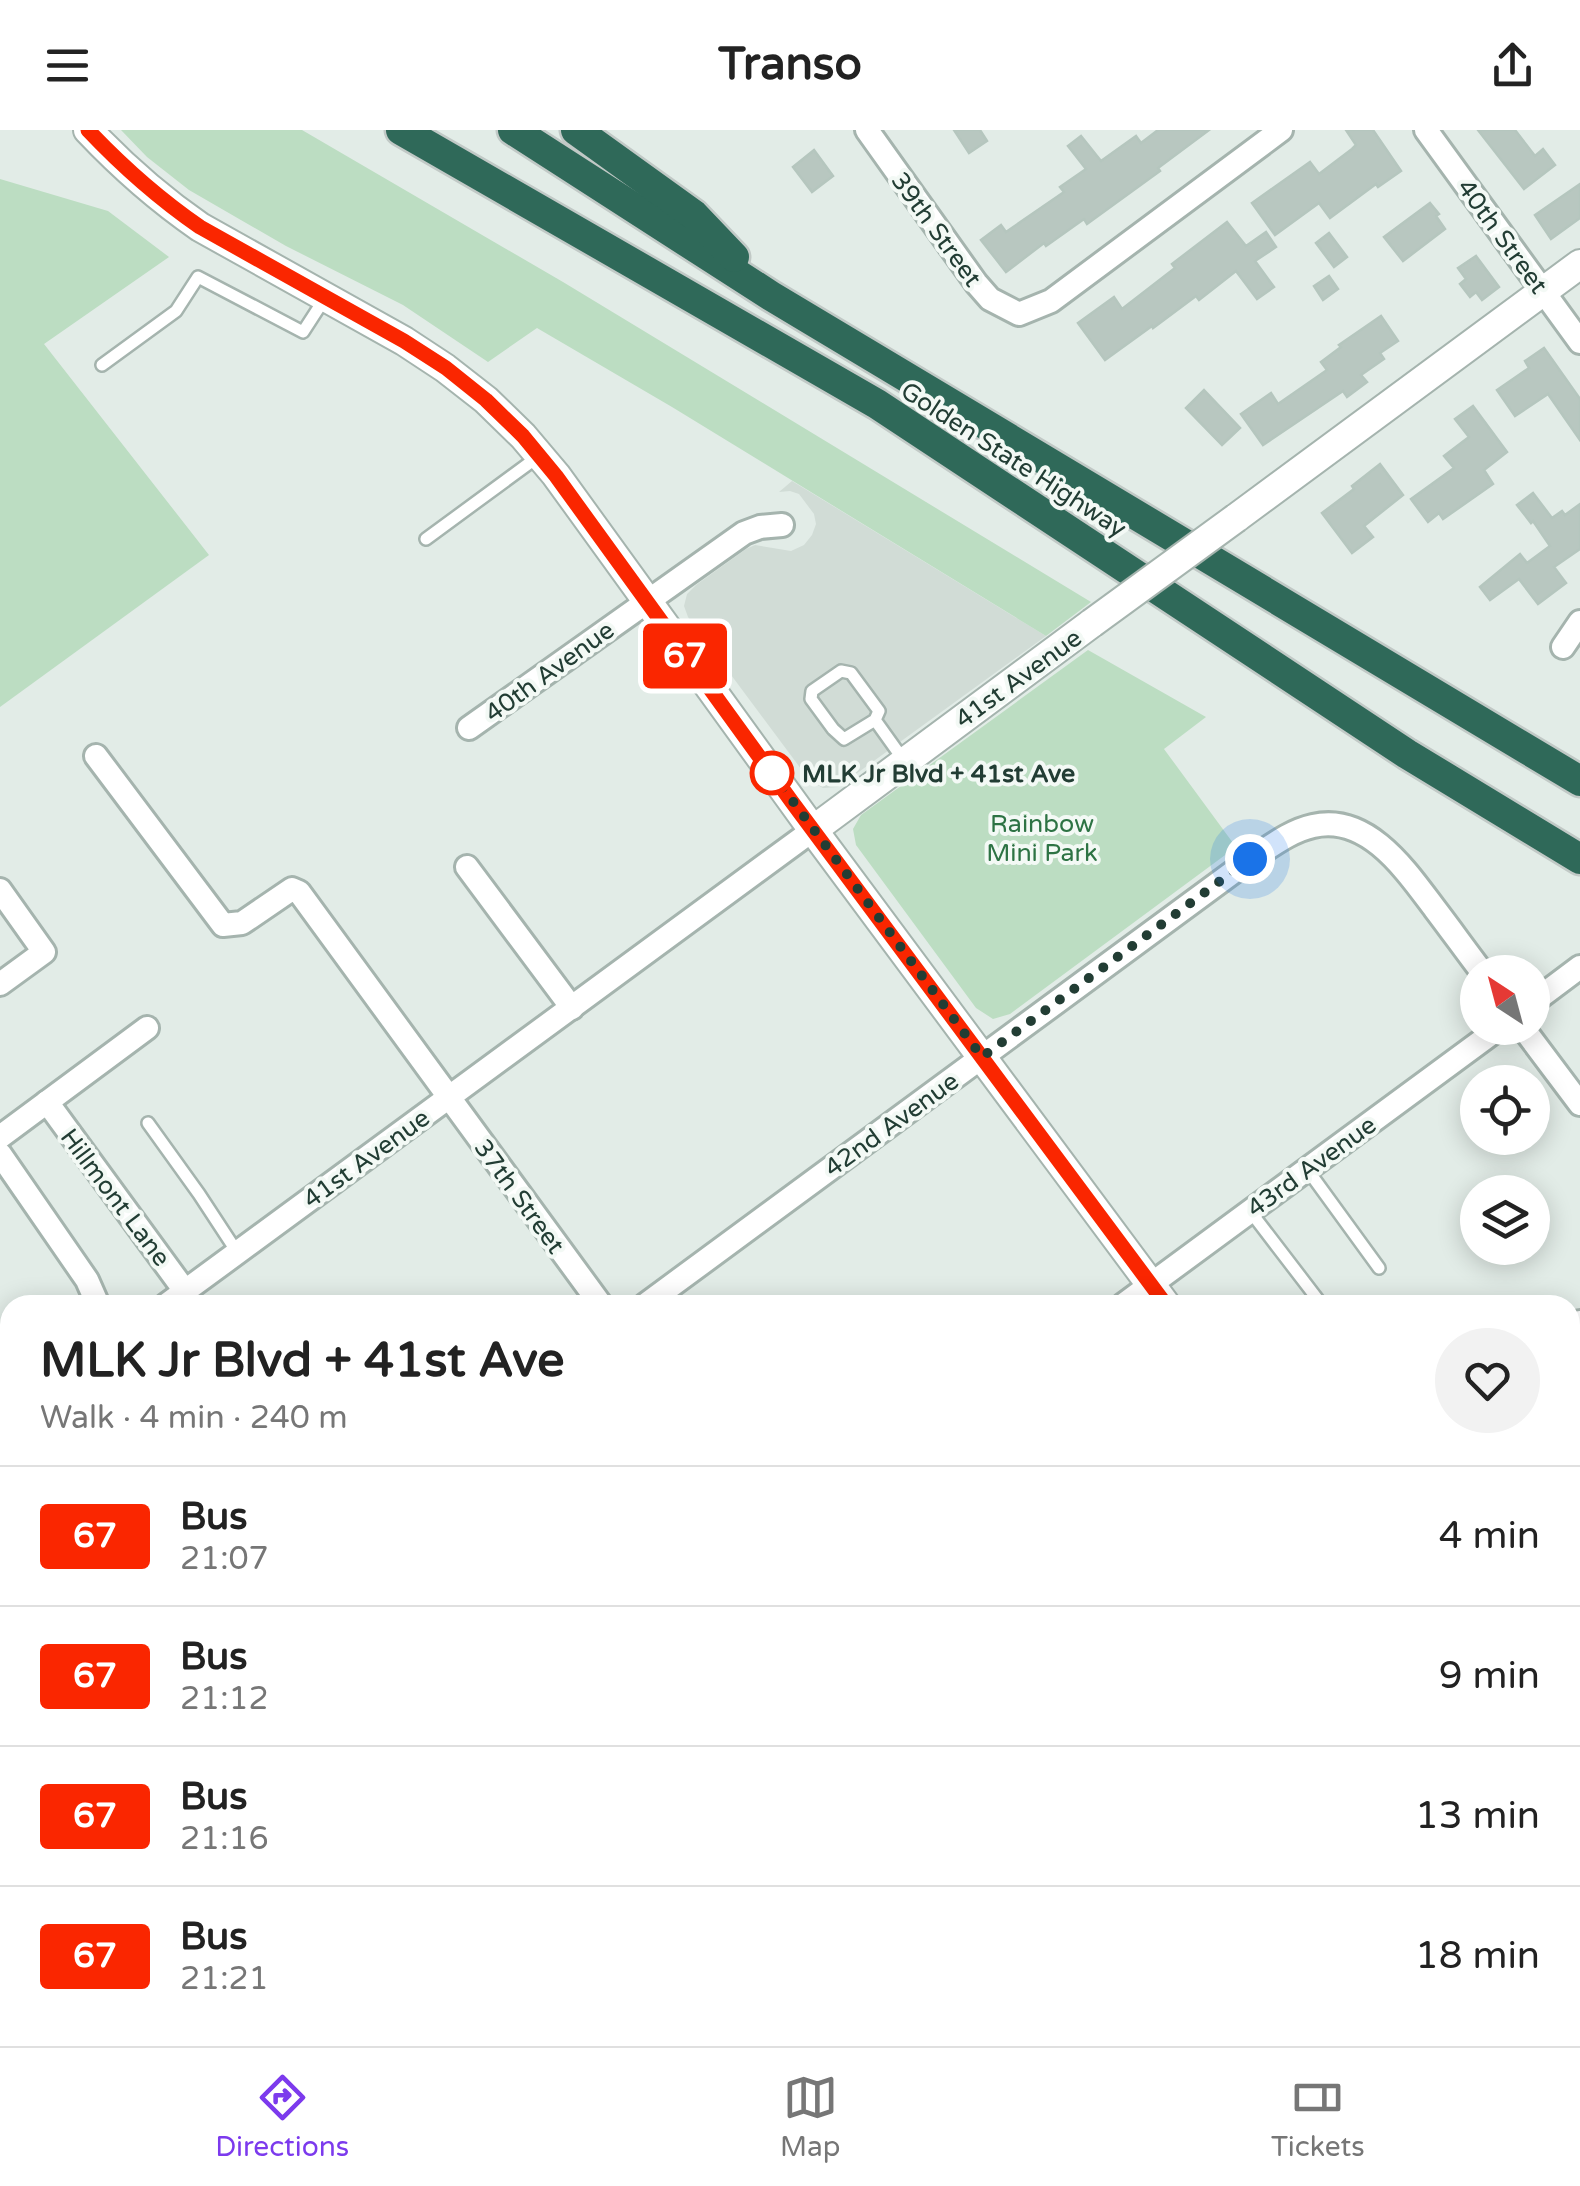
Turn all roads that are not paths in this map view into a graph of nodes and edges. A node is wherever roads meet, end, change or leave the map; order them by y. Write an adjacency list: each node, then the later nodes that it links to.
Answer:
1 (88, 130): 11 (street)
2 (401, 130): 26 (highway, Golden State Highway)
3 (513, 130): 10 (highway, Golden State Highway)
4 (576, 130): 10 (highway)
5 (867, 130): 6 (street, 39th Street)
6 (1281, 130)
7 (1426, 130): 9 (street, 40th Street)
8 (1580, 264): 9 (street, 41st Avenue)
9 (1542, 291): 12 (street, 40th Street); 23 (street, 41st Avenue, bridge)
10 (771, 296): 24 (highway, Golden State Highway)
11 (325, 298): 13 (lane); 14 (street)
12 (1580, 342)
13 (102, 365)
14 (540, 456): 16 (lane); 17 (street)
15 (782, 524): 17 (street, 40th Avenue)
16 (426, 539)
17 (646, 602): 21 (street, 40th Avenue); 25 (street)
18 (1580, 622): 19 (street)
19 (1563, 647)
20 (875, 720): 20 (lane); 23 (lane)
21 (469, 728)
22 (96, 756): 38 (street, 37th Street)
23 (904, 762): 25 (street, 41st Avenue)
24 (1580, 781)
25 (814, 830): 33 (street, 41st Avenue); 37 (street)
26 (1580, 860)
27 (468, 867): 33 (street)
28 (0, 890): 31 (street)
29 (1469, 955): 37 (street, 42nd Avenue)
30 (1580, 967): 32 (street)
31 (0, 984)
32 (1550, 990)
33 (572, 1008): 38 (street, 41st Avenue)
34 (146, 1028): 39 (street, Hillmont Lane)
35 (1476, 1045): 44 (street, 43rd Avenue)
36 (1536, 1045): 40 (street)
37 (982, 1057): 49 (street); 53 (street, 42nd Avenue)
38 (448, 1099): 46 (street, 41st Avenue); 52 (street, 37th Street)
39 (47, 1102): 42 (street, Hillmont Lane); 48 (street, Hillmont Lane)
40 (1580, 1104)
41 (148, 1123): 46 (lane)
42 (0, 1138)
43 (0, 1154): 50 (street)
44 (1307, 1169): 45 (street, 43rd Avenue); 47 (lane)
45 (1250, 1211): 49 (street, 43rd Avenue); 54 (lane)
46 (237, 1252): 48 (street, 41st Avenue)
47 (1378, 1268)
48 (185, 1291): 51 (street, 41st Avenue)
49 (1158, 1294)
50 (94, 1295)
51 (180, 1295)
52 (594, 1295)
53 (658, 1295)
54 (1314, 1295)

